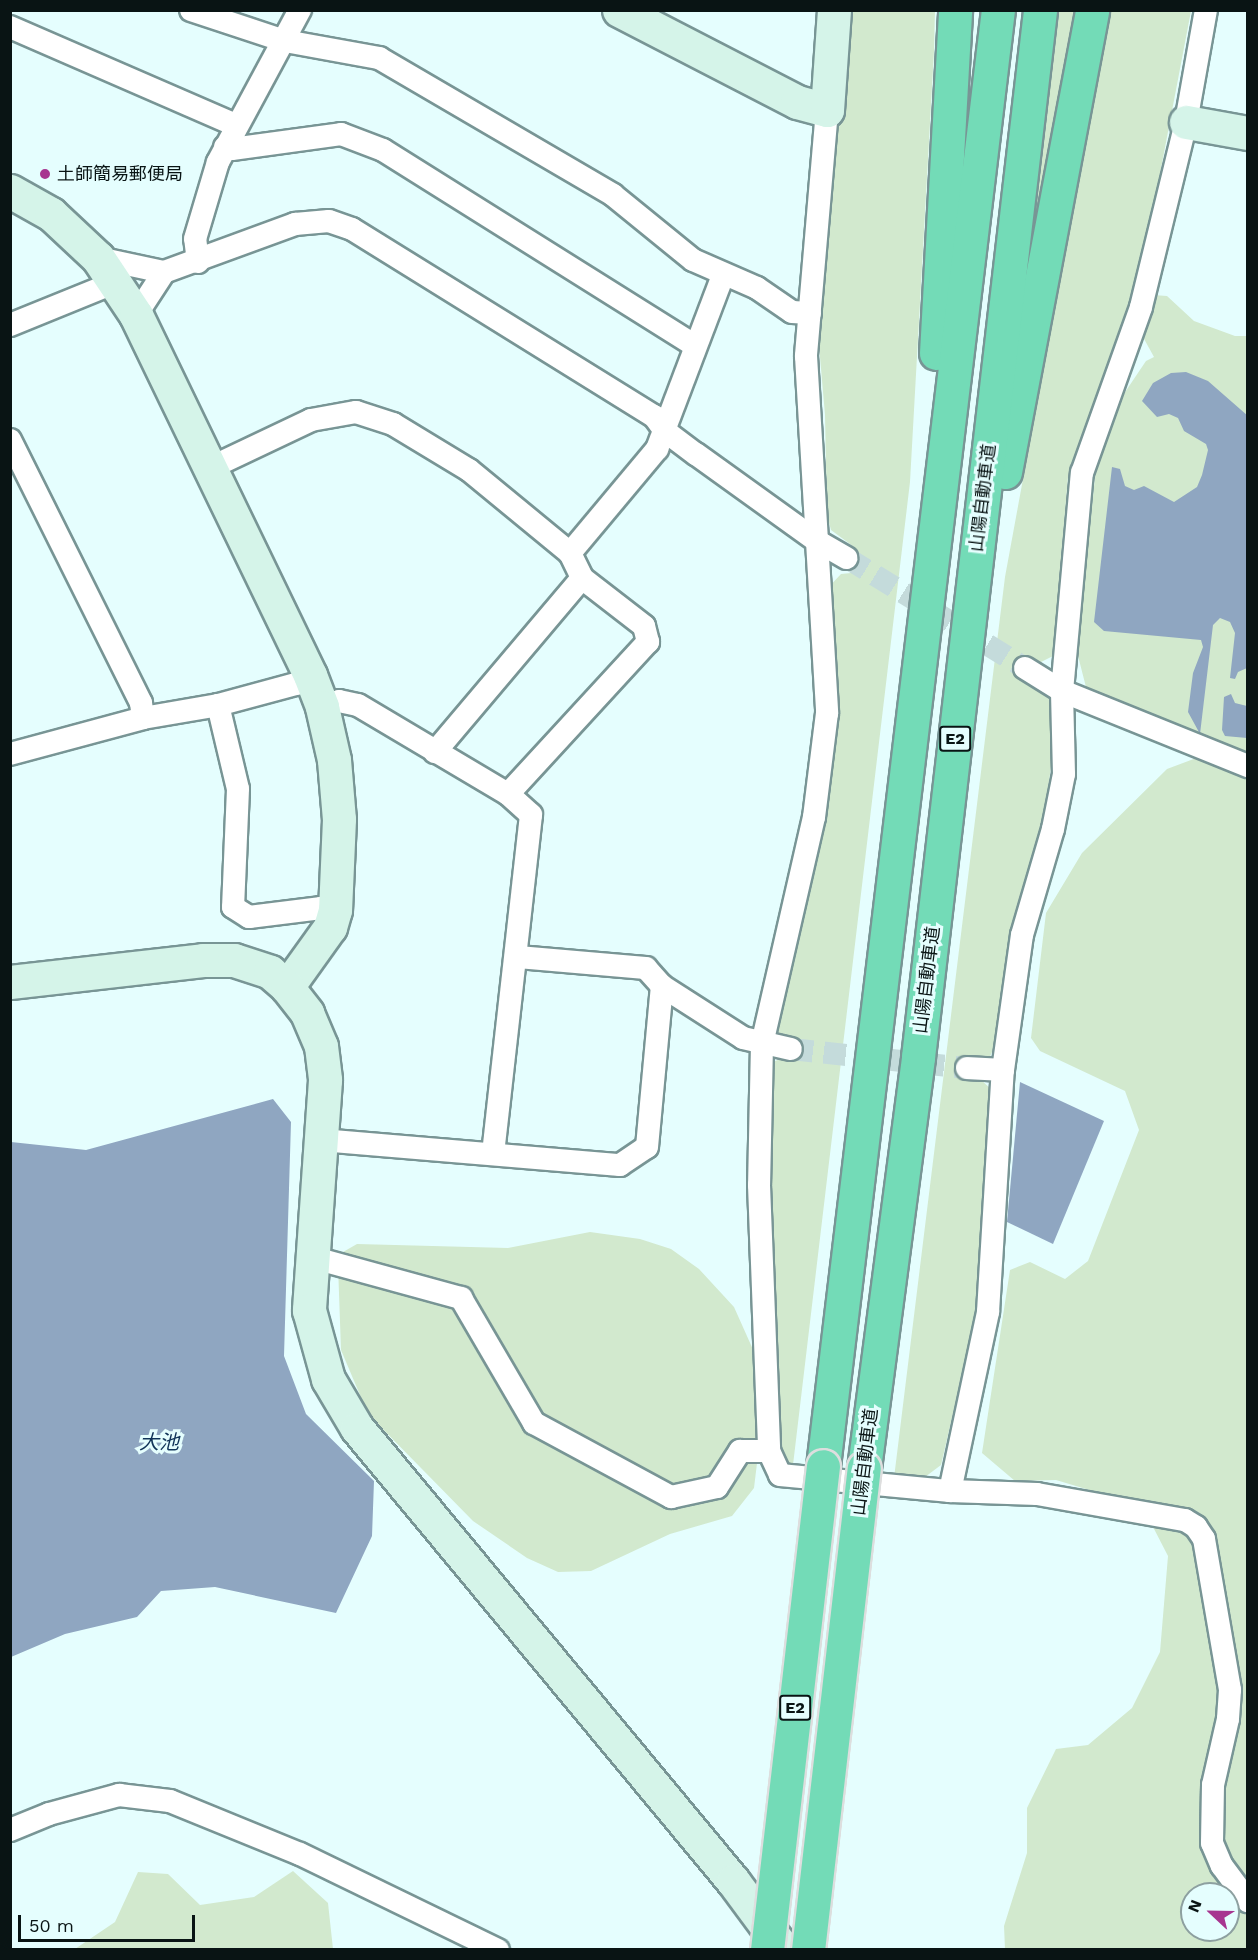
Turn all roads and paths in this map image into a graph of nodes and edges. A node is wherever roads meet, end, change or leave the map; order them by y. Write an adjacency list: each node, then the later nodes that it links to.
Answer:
1 (191, 10): 11 (street)
2 (300, 10): 11 (street)
3 (619, 10): 12 (street)
4 (834, 10): 12 (street)
5 (955, 10): 33 (highway)
6 (998, 10): 33 (highway, E2)
7 (1040, 10): 51 (highway, 山陽自動車道 / E2)
8 (1092, 10): 51 (highway)
9 (1206, 10): 13 (street)
10 (10, 27): 14 (street)
11 (285, 41): 14 (street); 21 (street)
12 (827, 110): 22 (street)
13 (1186, 122): 15 (street); 36 (street)
14 (236, 124): 16 (street)
15 (1248, 133)
16 (225, 147): 18 (street); 25 (street)
17 (10, 190): 19 (street)
18 (198, 262): 20 (street); 26 (street)
19 (107, 270): 20 (street); 23 (street); 24 (street)
20 (164, 272): 23 (street)
21 (723, 275): 22 (street); 25 (street)
22 (810, 313): 29 (street)
23 (136, 315): 28 (street)
24 (10, 325)
25 (695, 346): 26 (street)
26 (665, 431): 29 (street); 30 (street)
27 (10, 440): 39 (street)
28 (210, 468): 30 (street); 35 (street)
29 (817, 541): 31 (street); 49 (street)
30 (570, 553): 32 (street)
31 (847, 558)
32 (582, 578): 40 (street); 43 (street)
33 (920, 654): 62 (highway, E2, bridge)
34 (1025, 668): 36 (street)
35 (310, 675): 37 (street); 38 (street)
36 (1062, 691): 42 (street); 53 (street)
37 (218, 705): 39 (street); 44 (street)
38 (322, 707): 40 (street); 44 (street)
39 (143, 718): 41 (street)
40 (435, 752): 43 (street)
41 (10, 754)
42 (1248, 766)
43 (508, 794): 45 (street)
44 (335, 910): 48 (street)
45 (517, 957): 47 (street); 55 (street)
46 (10, 982): 48 (street)
47 (662, 986): 49 (street); 55 (street)
48 (287, 987): 54 (street)
49 (762, 1044): 50 (street); 57 (street)
50 (791, 1049)
51 (918, 1057): 64 (highway, 山陽自動車道 / E2, bridge)
52 (967, 1068): 53 (street)
53 (1003, 1070): 58 (street)
54 (321, 1140): 55 (street); 56 (street)
55 (494, 1154)
56 (311, 1257): 57 (street); 63 (street)
57 (769, 1451): 58 (street)
58 (951, 1491): 60 (street)
59 (10, 1830): 61 (street)
60 (1248, 1901)
61 (498, 1950)
62 (767, 1950)
63 (784, 1950)
64 (808, 1950)

